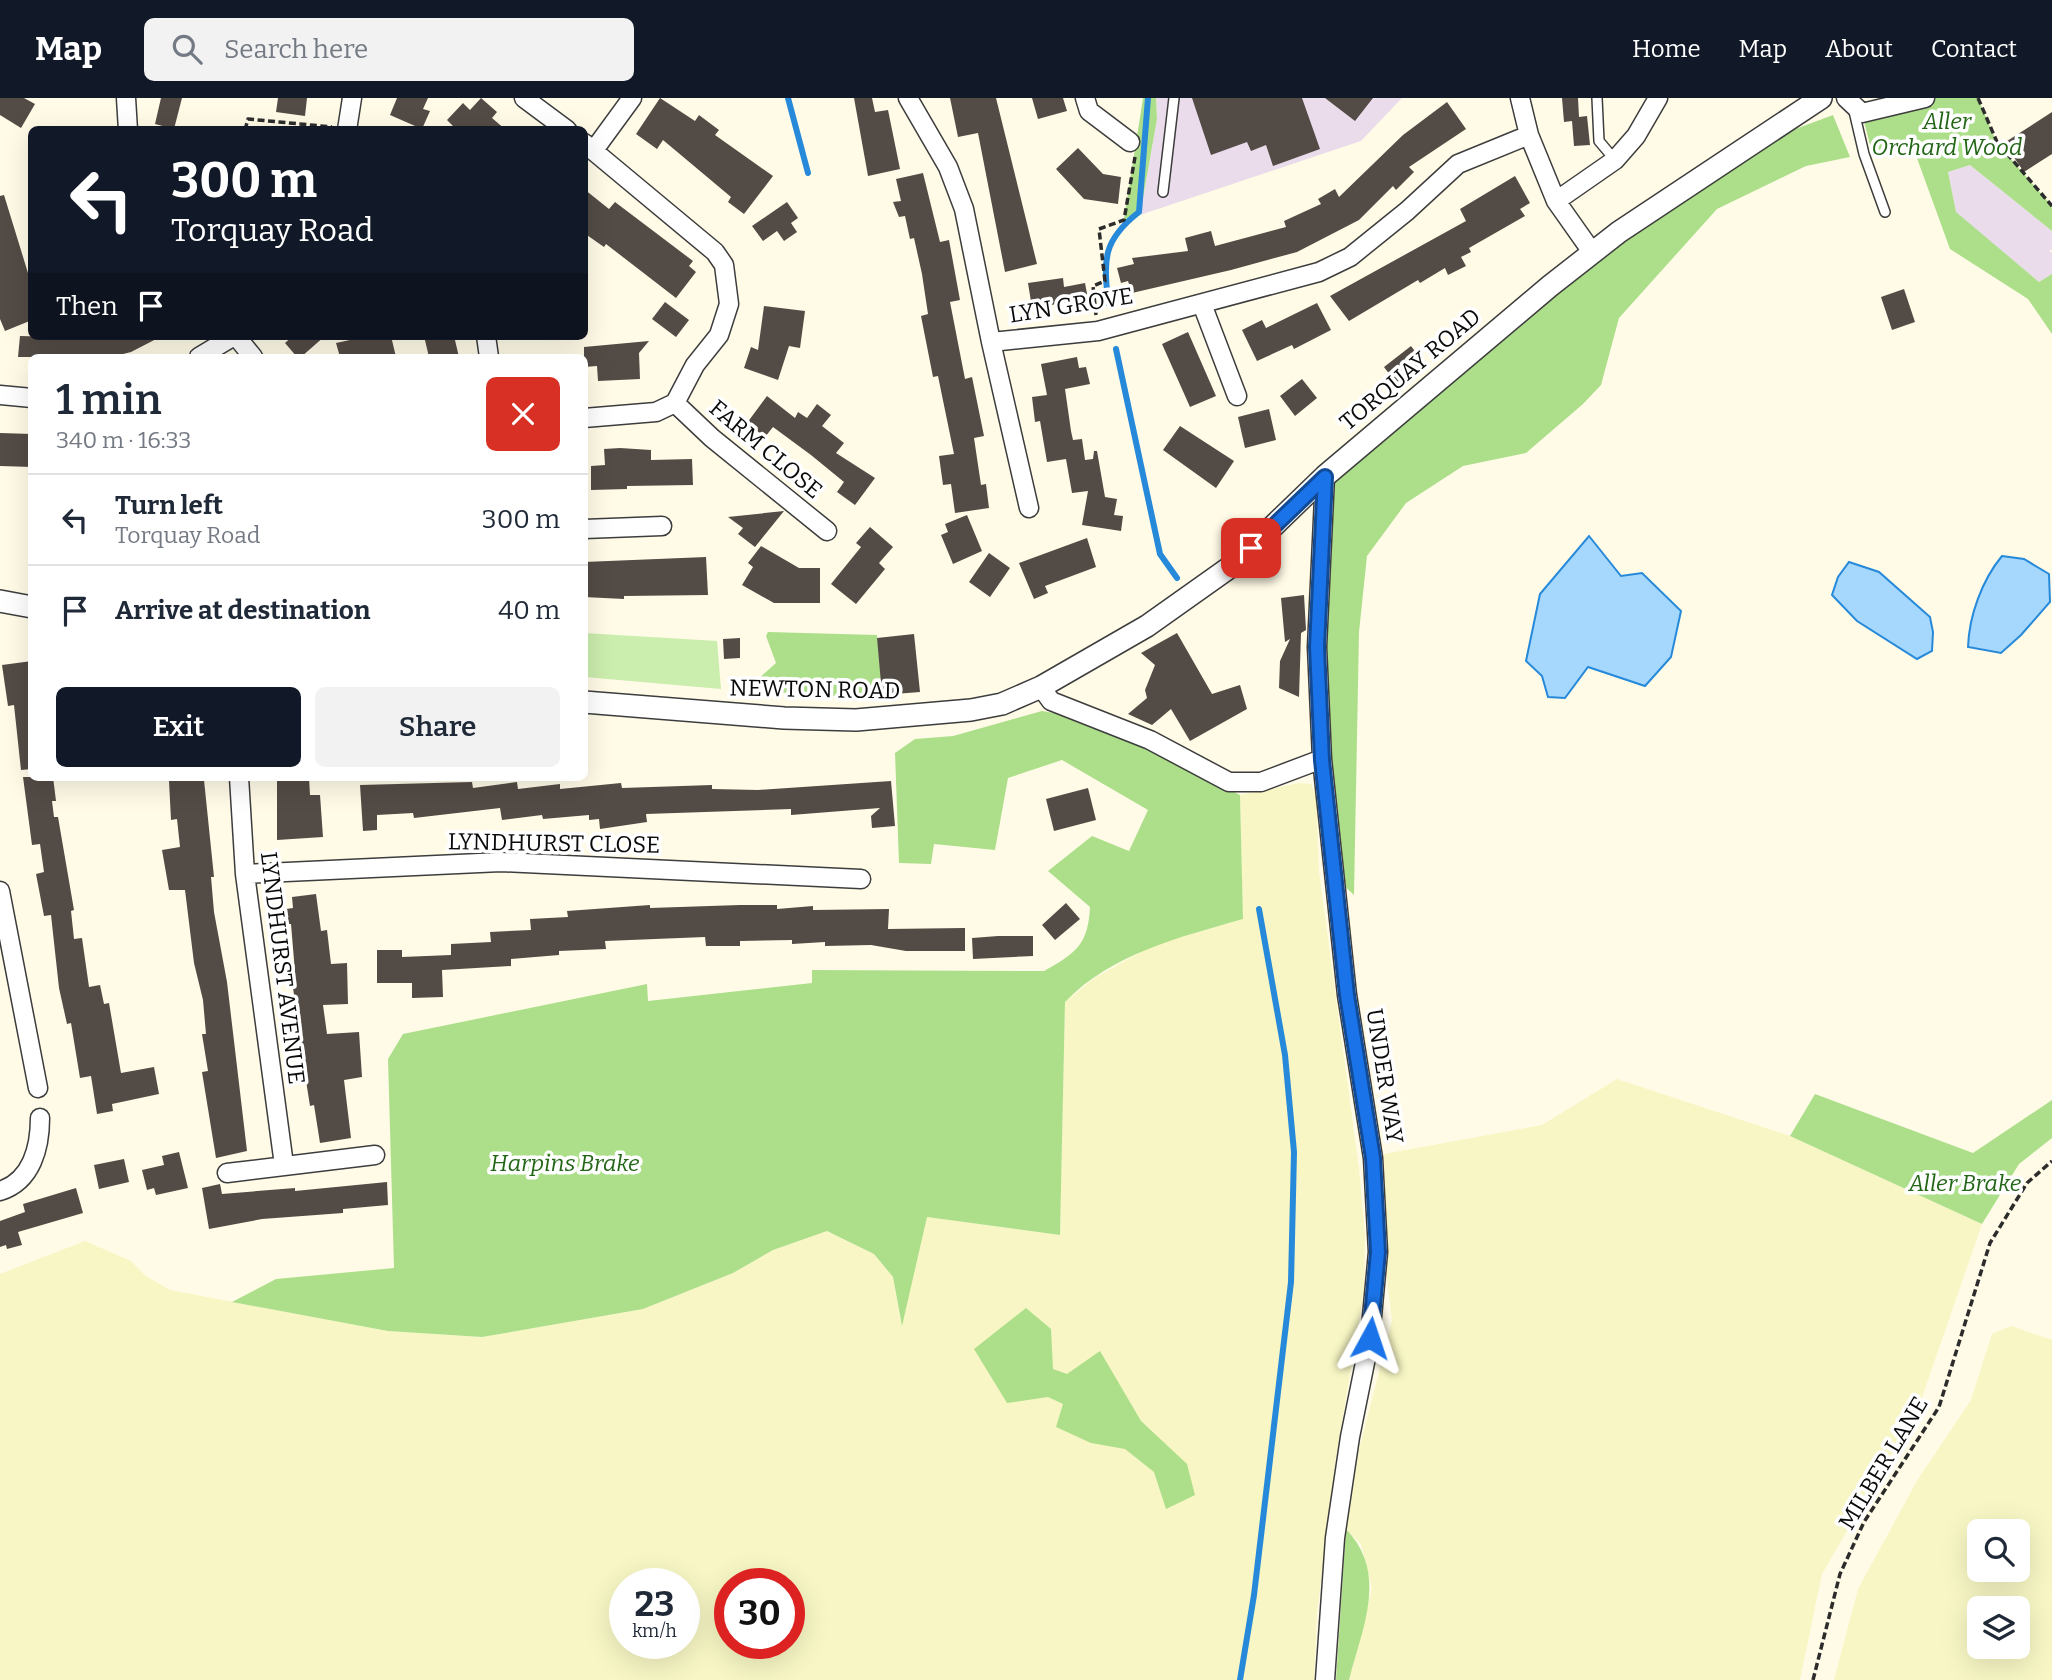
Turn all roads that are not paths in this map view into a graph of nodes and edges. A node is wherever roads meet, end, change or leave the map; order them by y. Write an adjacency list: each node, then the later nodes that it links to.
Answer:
1 (126, 98): 14 (street)
2 (352, 98): 15 (street)
3 (524, 98): 16 (street)
4 (632, 98): 19 (street)
5 (908, 98): 28 (street)
6 (1085, 98): 18 (street)
7 (1174, 98): 21 (lane)
8 (1520, 98): 17 (street)
9 (1597, 98): 20 (lane)
10 (1658, 98): 20 (street)
11 (1821, 98): 24 (street, TORQUAY ROAD)
12 (1924, 98): 13 (street)
13 (1849, 102): 23 (lane)
14 (128, 126)
15 (343, 126)
16 (562, 126)
17 (1529, 135): 22 (street); 25 (street, LYN GROVE)
18 (1130, 142)
19 (589, 146): 34 (street)
20 (1615, 160): 22 (street)
21 (1163, 192)
22 (1556, 201): 24 (street)
23 (1885, 212)
24 (1592, 252): 36 (street, TORQUAY ROAD)
25 (1202, 304): 28 (street, LYN GROVE); 32 (street)
26 (228, 340): 29 (street)
27 (238, 340): 30 (street)
28 (992, 342): 37 (street, LYN GROVE)
29 (203, 354)
30 (250, 354)
31 (0, 395): 33 (street)
32 (1237, 396)
33 (28, 398)
34 (675, 403): 35 (street); 40 (street, FARM CLOSE)
35 (588, 418)
36 (1325, 477): 43 (street, TORQUAY ROAD); 45 (street, UNDER WAY)
37 (1029, 508)
38 (662, 526): 39 (street)
39 (588, 529)
40 (827, 531)
41 (0, 601): 42 (street)
42 (28, 606)
43 (1041, 687): 44 (street, NEWTON ROAD); 45 (street)
44 (588, 702)
45 (1322, 760): 56 (street, UNDER WAY)
46 (239, 781): 47 (street, LYNDHURST AVENUE)
47 (245, 874): 48 (street, LYNDHURST CLOSE); 53 (street, LYNDHURST AVENUE)
48 (861, 879)
49 (0, 891): 50 (street)
50 (38, 1087)
51 (40, 1118): 55 (street)
52 (374, 1155): 53 (street)
53 (284, 1165): 54 (street)
54 (227, 1173)
55 (0, 1191)
56 (1325, 1680)

